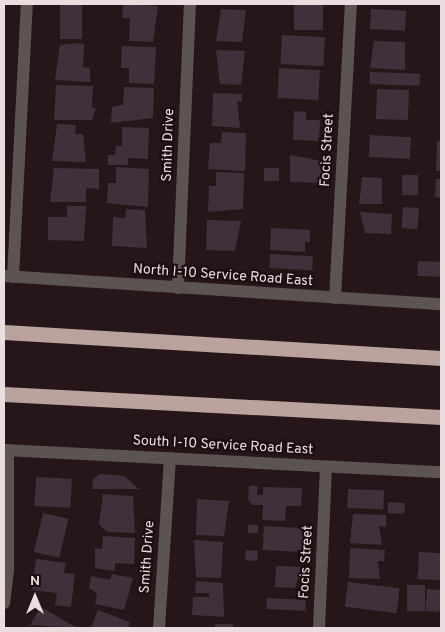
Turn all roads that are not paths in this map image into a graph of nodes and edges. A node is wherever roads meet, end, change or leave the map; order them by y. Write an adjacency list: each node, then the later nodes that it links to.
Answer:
1 (27, 4): 4 (street)
2 (190, 4): 5 (street, Smith Drive)
3 (350, 4): 6 (street, Focis Street)
4 (9, 276): 5 (street, North I-10 Service Road East)
5 (178, 288): 6 (street, North I-10 Service Road East)
6 (335, 298): 7 (street, North I-10 Service Road East)
7 (441, 304)
8 (4, 332): 9 (highway)
9 (441, 358)
10 (4, 394): 11 (highway)
11 (441, 417)
12 (6, 450): 13 (street, South I-10 Service Road East); 16 (street)
13 (170, 458): 14 (street, South I-10 Service Road East); 17 (street, Smith Drive)
14 (326, 467): 15 (street, South I-10 Service Road East); 18 (street, Focis Street)
15 (441, 472)
16 (4, 603)
17 (159, 628)
18 (319, 628)

